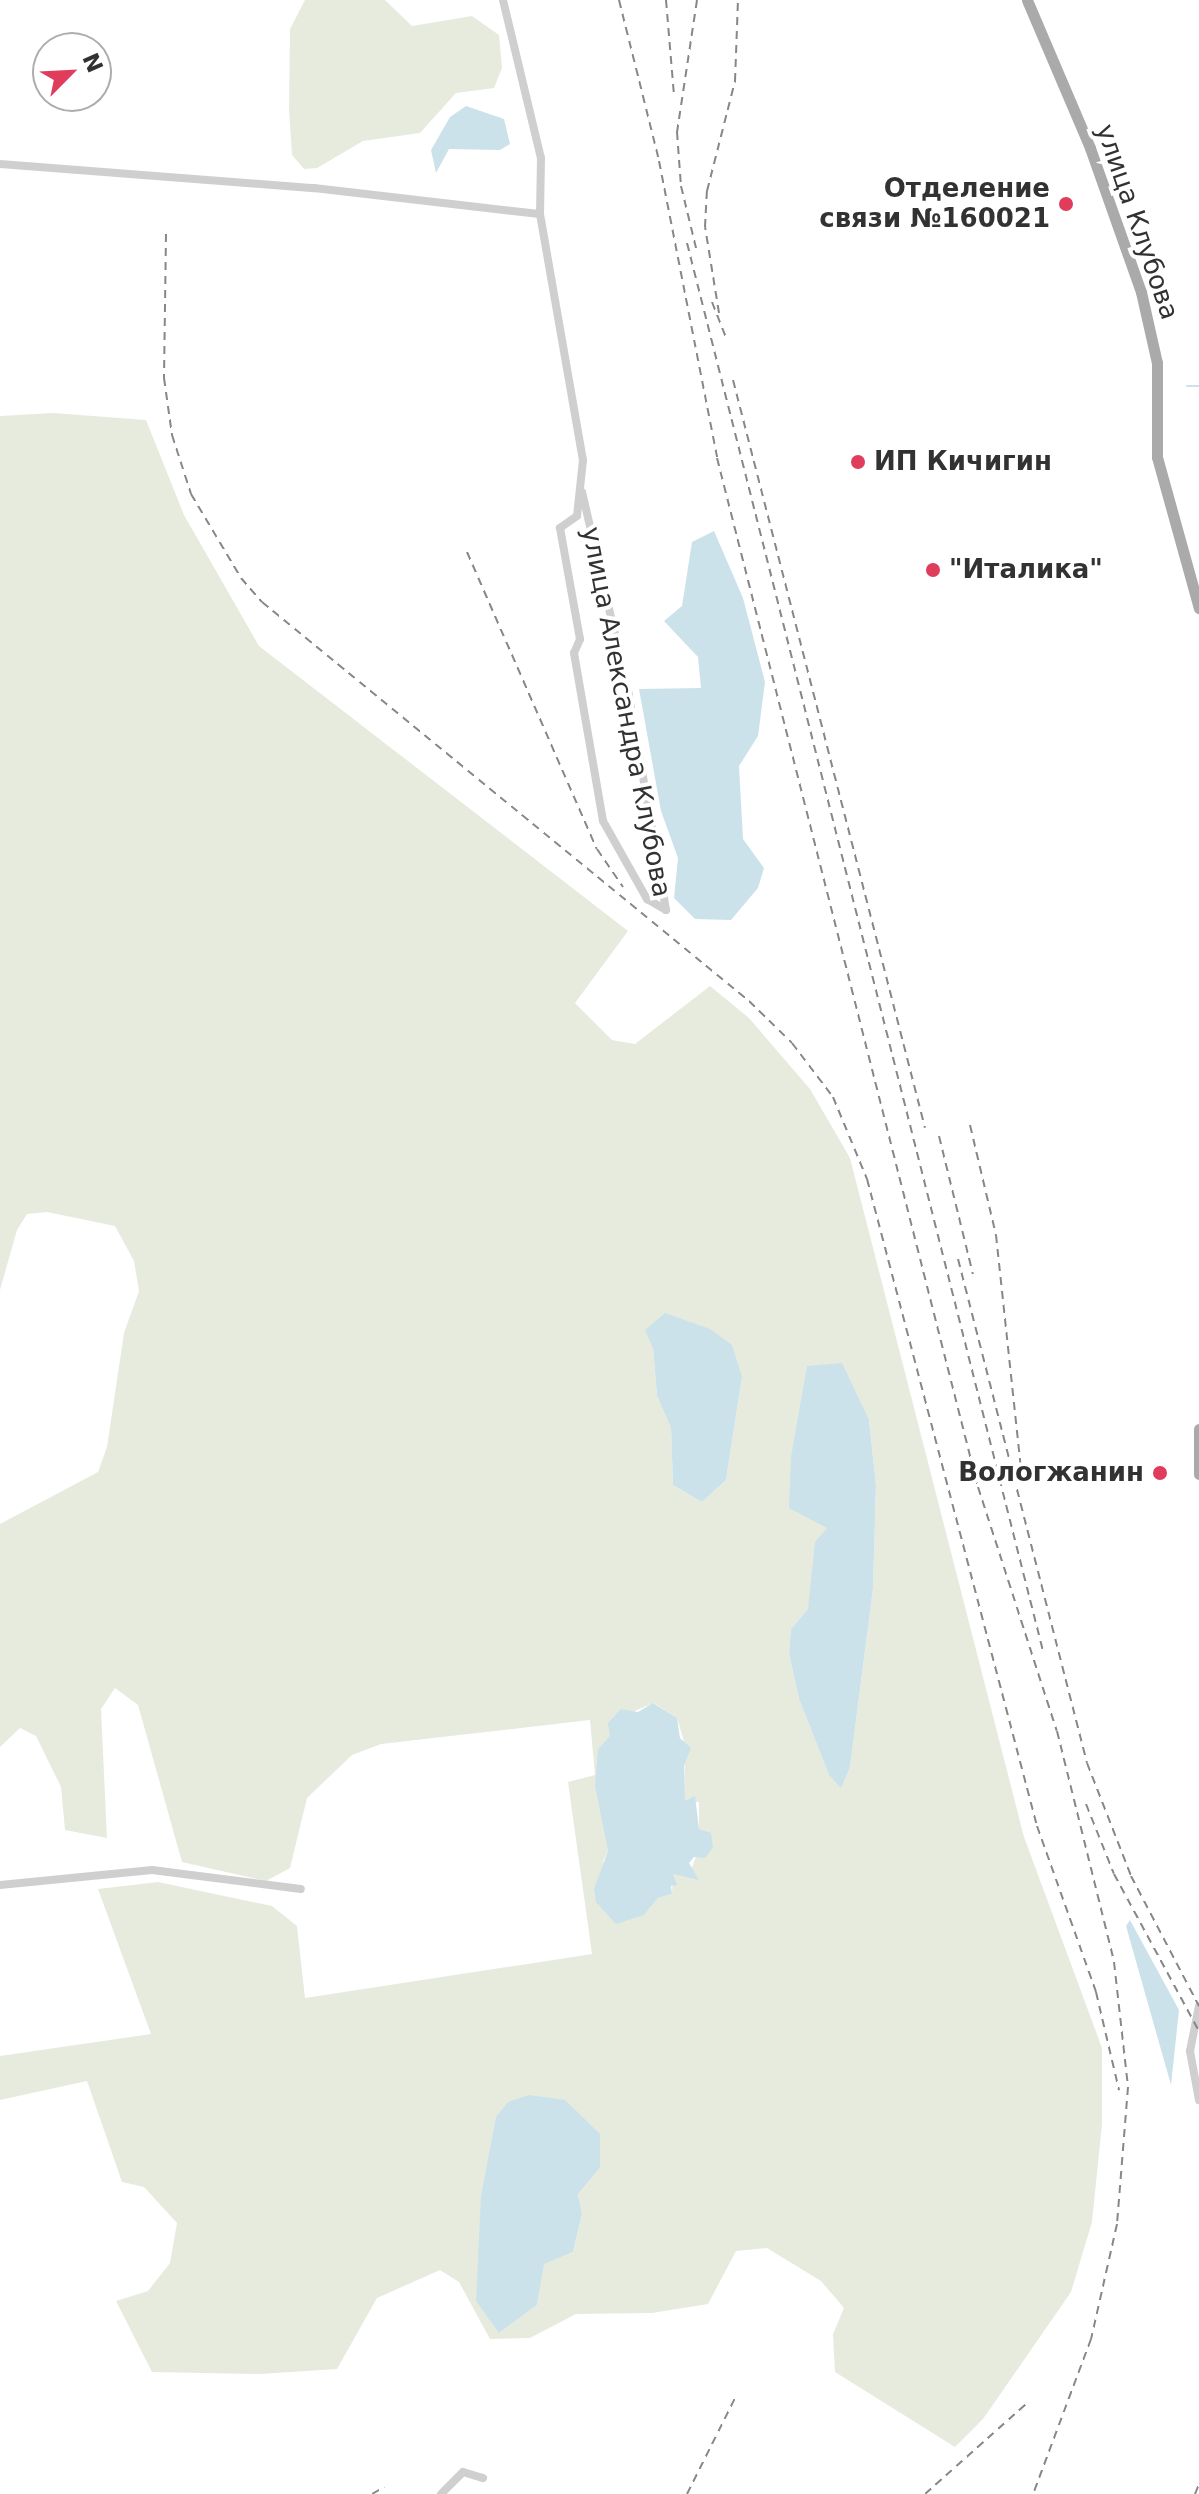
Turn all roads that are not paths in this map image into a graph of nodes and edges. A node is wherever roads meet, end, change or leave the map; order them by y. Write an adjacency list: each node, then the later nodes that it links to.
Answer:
1 (503, 0): 4 (street, улица Александра Клубова)
2 (1027, 0): 6 (main road, улица Клубова)
3 (0, 164): 4 (street)
4 (540, 214): 5 (street, улица Александра Клубова)
5 (582, 492): 5 (street, улица Александра Клубова)
6 (1199, 608)
7 (1199, 1429): 8 (main road)
8 (1199, 1474)
9 (0, 1885): 10 (street)
10 (301, 1889)
11 (1199, 2006): 12 (street)
12 (1199, 2100)
13 (483, 2478): 14 (street)
14 (441, 2494)

